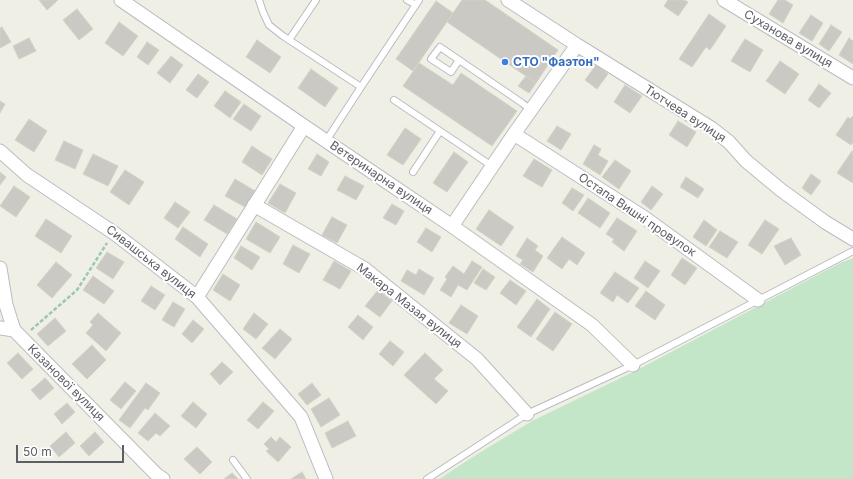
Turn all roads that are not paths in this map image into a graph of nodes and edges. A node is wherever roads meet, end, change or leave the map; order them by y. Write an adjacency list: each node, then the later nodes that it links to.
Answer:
1 (121, 0): 15 (street, Ветеринарна вулиця)
2 (259, 0): 8 (lane)
3 (316, 0): 8 (lane)
4 (407, 0): 7 (lane)
5 (508, 0): 9 (street, Тютчева вулиця)
6 (724, 0): 11 (street, Суханова вулиця)
7 (417, 3): 12 (lane)
8 (289, 40): 12 (lane)
9 (577, 45): 14 (street); 24 (street, Тютчева вулиця)
10 (459, 60): 10 (lane); 14 (lane)
11 (853, 78)
12 (361, 87): 18 (lane)
13 (394, 100): 16 (lane)
14 (531, 110): 17 (street)
15 (304, 126): 18 (street, Ветеринарна вулиця); 22 (street)
16 (440, 131): 20 (lane); 21 (lane)
17 (514, 134): 20 (street); 28 (street, Остапа Вишні провулок)
18 (326, 141): 23 (street, Ветеринарна вулиця)
19 (0, 151): 27 (street, Сивашська вулиця)
20 (492, 166): 23 (street)
21 (413, 172)
22 (254, 205): 27 (street); 32 (street, Макара Мазая вулиця)
23 (452, 226): 31 (street, Ветеринарна вулиця)
24 (853, 239)
25 (853, 251): 28 (lane)
26 (0, 268): 30 (street)
27 (197, 297): 36 (street, Сивашська вулиця)
28 (758, 300): 31 (lane)
29 (0, 328): 30 (street)
30 (18, 334): 34 (street, Казанової вулиця)
31 (633, 365): 32 (lane)
32 (527, 414): 37 (lane)
33 (233, 460): 35 (lane)
34 (163, 479)
35 (247, 479)
36 (326, 479)
37 (427, 479)

